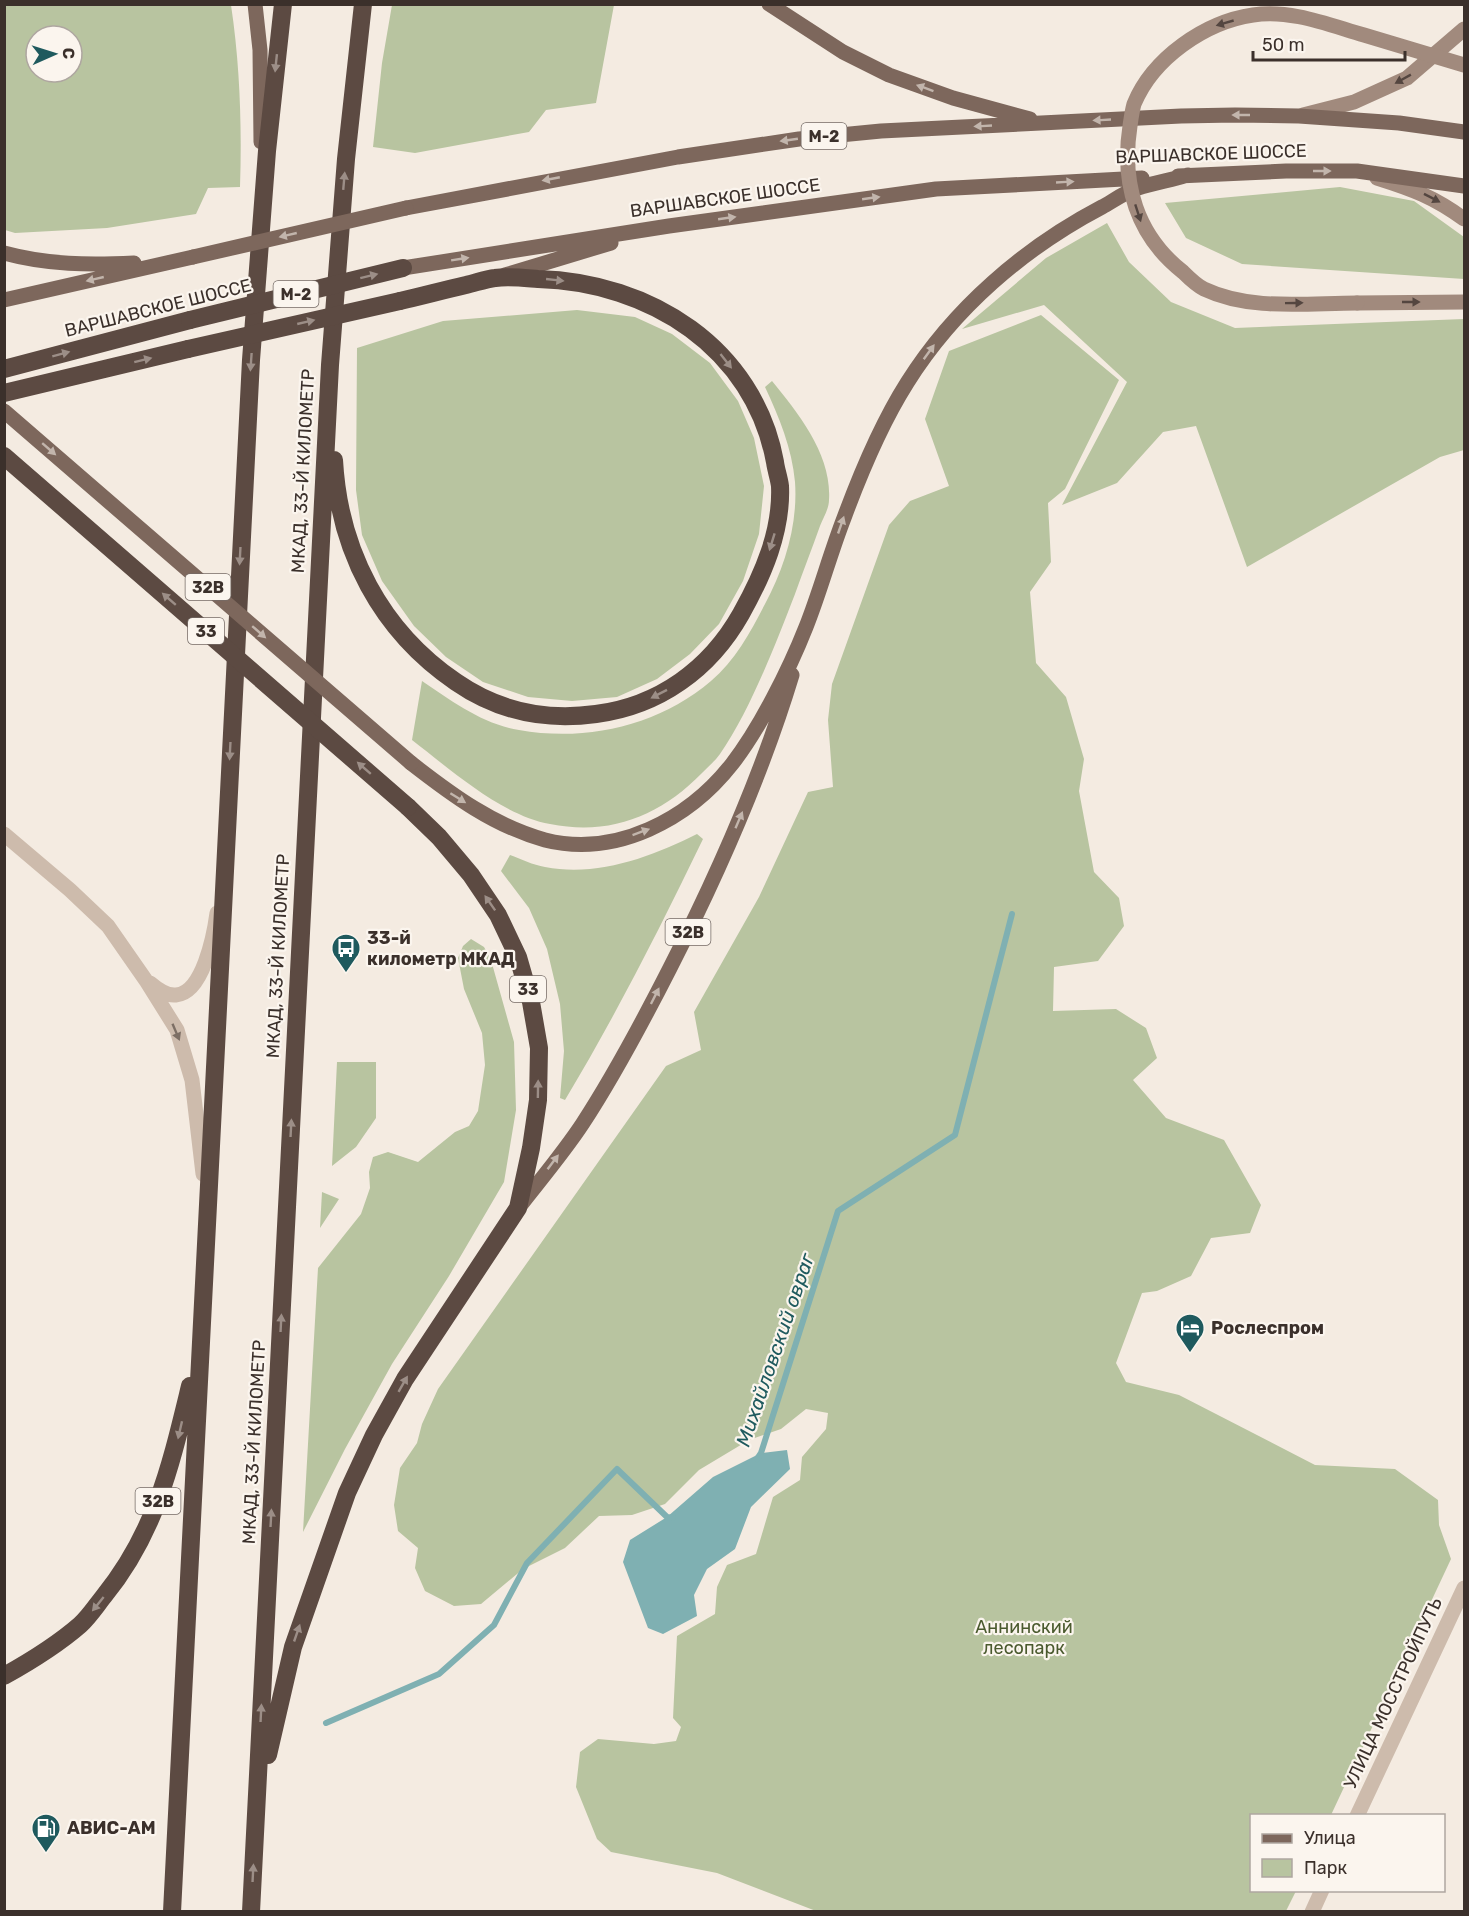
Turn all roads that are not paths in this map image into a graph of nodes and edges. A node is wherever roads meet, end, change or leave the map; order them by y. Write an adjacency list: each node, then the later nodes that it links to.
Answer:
1 (255, 4): 16 (main road)
2 (283, 4): 16 (highway, one-way to 16)
3 (363, 4): 22 (highway, МКАД, 33-Й КИЛОМЕТР, one-way to 3)
4 (769, 4): 8 (main road, one-way to 4)
5 (1464, 29): 7 (main road, one-way to 7)
6 (1464, 65): 21 (main road, one-way to 21, bridge)
7 (1299, 116): 8 (main road, ВАРШАВСКОЕ ШОССЕ / М-2, one-way to 8); 9 (main road, ВАРШАВСКОЕ ШОССЕ)
8 (1042, 123): 17 (main road, ВАРШАВСКОЕ ШОССЕ / М-2, one-way to 17, bridge)
9 (1464, 132)
10 (1357, 171): 11 (main road, ВАРШАВСКОЕ ШОССЕ, one-way to 10); 12 (main road, ВАРШАВСКОЕ ШОССЕ); 13 (main road, one-way to 13)
11 (1188, 176): 14 (main road, ВАРШАВСКОЕ ШОССЕ / М-2, one-way to 11); 27 (main road, one-way to 11)
12 (1464, 186)
13 (1464, 219)
14 (669, 226): 18 (main road, ВАРШАВСКОЕ ШОССЕ / М-2, one-way to 14); 19 (main road)
15 (4, 252): 17 (main road)
16 (259, 255): 29 (highway, one-way to 29)
17 (193, 257): 20 (main road, ВАРШАВСКОЕ ШОССЕ / М-2, one-way to 20)
18 (402, 268): 23 (highway, ВАРШАВСКОЕ ШОССЕ / М-2, one-way to 18, bridge)
19 (496, 277): 22 (highway, one-way to 22); 24 (highway, one-way to 19, bridge)
20 (4, 300)
21 (1464, 302)
22 (330, 365): 37 (highway, МКАД, 33-Й КИЛОМЕТР, one-way to 22)
23 (4, 369)
24 (4, 393)
25 (4, 411): 27 (main road, 32B, one-way to 27, bridge)
26 (4, 456): 31 (highway, 33, one-way to 26, bridge)
27 (807, 624): 31 (main road, 32B, one-way to 27)
28 (4, 834): 30 (street)
29 (225, 852): 30 (street); 32 (highway)
30 (147, 982): 32 (street, one-way to 32)
31 (518, 1208): 37 (highway, 32B, one-way to 31)
32 (207, 1218): 33 (highway)
33 (204, 1268): 35 (highway, 32B, one-way to 35); 39 (highway)
34 (1464, 1588): 36 (street, УЛИЦА МОССТРОЙПУТЬ)
35 (4, 1676)
36 (1357, 1814)
37 (255, 1834): 40 (highway, МКАД, 33-Й КИЛОМЕТР, one-way to 37)
38 (1321, 1892): 41 (street)
39 (172, 1911)
40 (251, 1911)
41 (1312, 1911)

